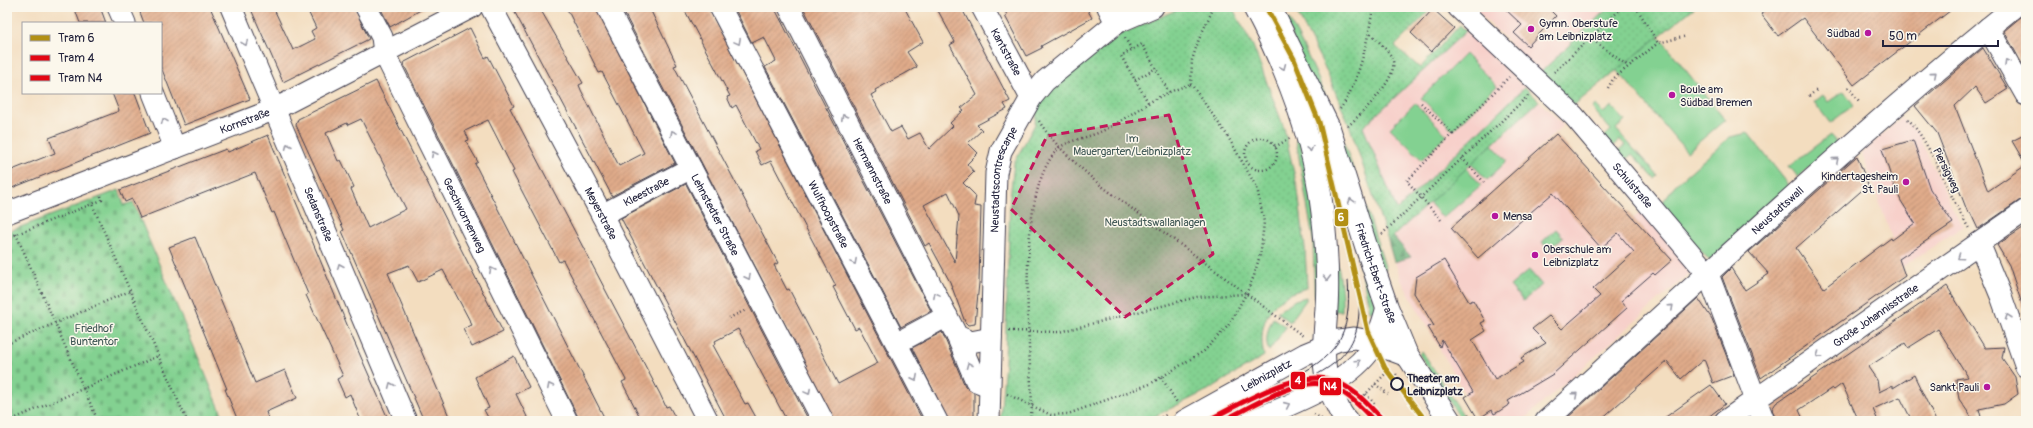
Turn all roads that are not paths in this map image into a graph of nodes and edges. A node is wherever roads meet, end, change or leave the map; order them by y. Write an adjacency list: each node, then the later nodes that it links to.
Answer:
1 (118, 7): 16 (street)
2 (231, 7): 22 (street, Sedanstraße, one-way to 22)
3 (366, 7): 18 (street, Geschwornenweg)
4 (472, 7): 18 (street, Kornstraße)
5 (491, 7): 27 (street, Meyerstraße)
6 (607, 7): 24 (street, Lehnstedter Straße, one-way to 6)
7 (720, 7): 35 (street, Wulfhoopstraße, one-way to 35)
8 (789, 7): 31 (street, Hermannstraße, one-way to 8)
9 (982, 7): 21 (street, Kantstraße)
10 (1153, 7): 15 (street, Neustadtscontrescarpe)
11 (1254, 7): 36 (main road, one-way to 36)
12 (1270, 7): 30 (main road, Friedrich-Ebert-Straße, one-way to 12)
13 (1458, 7): 29 (street, Schulstraße)
14 (2014, 7): 17 (street, Neustadtswall)
15 (1112, 15): 21 (street, Neustadtscontrescarpe)
16 (125, 22)
17 (1988, 28): 20 (street, one-way to 17); 29 (street, Neustadtswall, one-way to 17)
18 (384, 53): 22 (street, Kornstraße); 45 (street, Geschwornenweg, one-way to 18)
19 (153, 94): 23 (street, one-way to 19)
20 (2026, 95)
21 (1031, 98): 32 (street, Neustadtscontrescarpe)
22 (273, 110): 23 (street, Kornstraße); 44 (street, Sedanstraße, one-way to 22)
23 (175, 148): 26 (street, Kornstraße)
24 (691, 168): 27 (street, Kleestraße); 47 (street, Lehnstedter Straße, one-way to 47)
25 (2026, 210): 28 (street, Große Johannisstraße)
26 (7, 213)
27 (602, 215): 46 (street, Meyerstraße)
28 (1979, 244): 38 (street, one-way to 28); 41 (street, Große Johannisstraße, one-way to 41)
29 (1708, 274): 41 (street, Schulstraße); 52 (street, Neustadtswall, one-way to 29)
30 (1387, 307): 34 (street); 37 (main road, Friedrich-Ebert-Straße)
31 (947, 316): 33 (street, Hermannstraße); 35 (street)
32 (991, 334): 33 (street); 39 (street, Neustadtscontrescarpe)
33 (957, 336): 39 (street, Hermannstraße, one-way to 33)
34 (1374, 342): 36 (street, Leibnizplatz); 37 (street, Leibnizplatz); 40 (street, one-way to 34)
35 (897, 343): 48 (street, Wulfhoopstraße, one-way to 48)
36 (1323, 345): 40 (main road); 42 (street, Leibnizplatz)
37 (1406, 356): 51 (main road, Friedrich-Ebert-Straße)
38 (2026, 367)
39 (989, 386): 49 (street, Neustadtscontrescarpe)
40 (1327, 386): 43 (main road); 50 (street, one-way to 40)
41 (1756, 399): 53 (street, Große Johannisstraße); 54 (street, Schulstraße)
42 (1183, 414)
43 (1338, 420)
44 (406, 421)
45 (568, 421)
46 (708, 421)
47 (823, 421)
48 (937, 421)
49 (989, 421)
50 (1252, 421)
51 (1450, 421)
52 (1546, 421)
53 (1725, 421)
54 (1764, 421)

